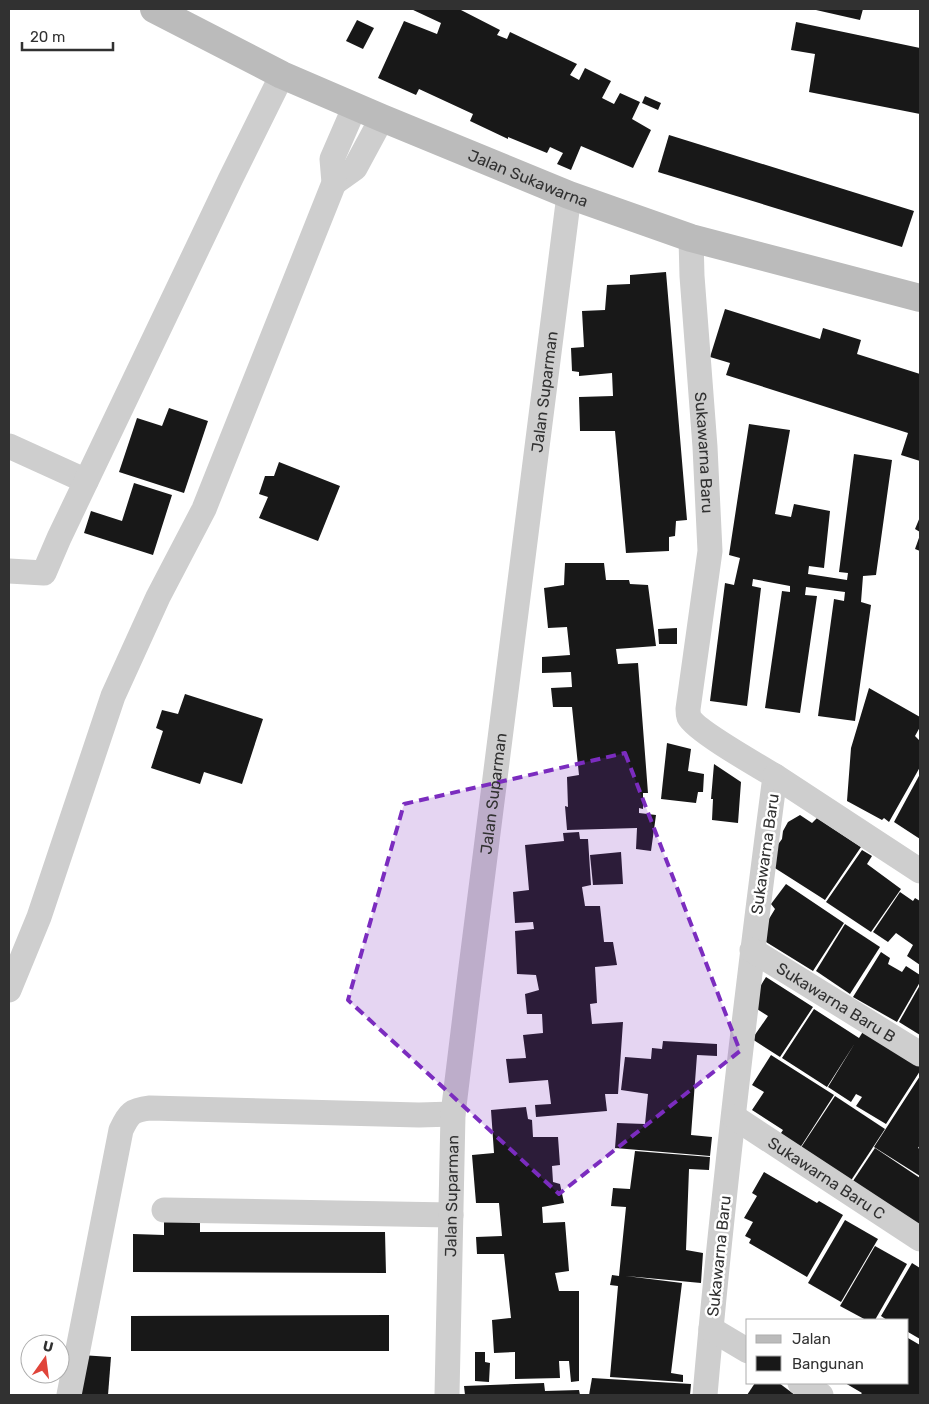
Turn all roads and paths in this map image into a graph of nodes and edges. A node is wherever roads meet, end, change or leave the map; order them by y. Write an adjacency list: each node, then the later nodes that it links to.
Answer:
1 (154, 9): 2 (street, Jalan Sukawarna)
2 (282, 74): 3 (street, Jalan Sukawarna); 10 (street)
3 (355, 106): 4 (street, Jalan Sukawarna); 5 (street)
4 (382, 118): 5 (street); 6 (street, Jalan Sukawarna)
5 (334, 183): 15 (street)
6 (569, 195): 7 (street, Jalan Sukawarna); 17 (street, Jalan Suparman)
7 (691, 238): 8 (street, Jalan Sukawarna); 12 (street, Sukawarna Baru)
8 (920, 298)
9 (9, 446): 10 (street)
10 (86, 481): 11 (street)
11 (9, 571)
12 (775, 776): 13 (street); 14 (street, Sukawarna Baru)
13 (920, 871)
14 (752, 950): 16 (street, Sukawarna Baru B); 18 (street, Sukawarna Baru)
15 (9, 990)
16 (920, 1054)
17 (454, 1114): 20 (street, Jalan Suparman); 25 (street)
18 (734, 1117): 21 (street, Sukawarna Baru C); 22 (street, Sukawarna Baru)
19 (164, 1210): 20 (street)
20 (451, 1214): 26 (street, Jalan Suparman)
21 (920, 1239)
22 (711, 1329): 23 (street); 27 (street, Sukawarna Baru)
23 (746, 1350)
24 (802, 1384): 28 (street)
25 (69, 1395)
26 (447, 1395)
27 (705, 1395)
28 (820, 1395)

